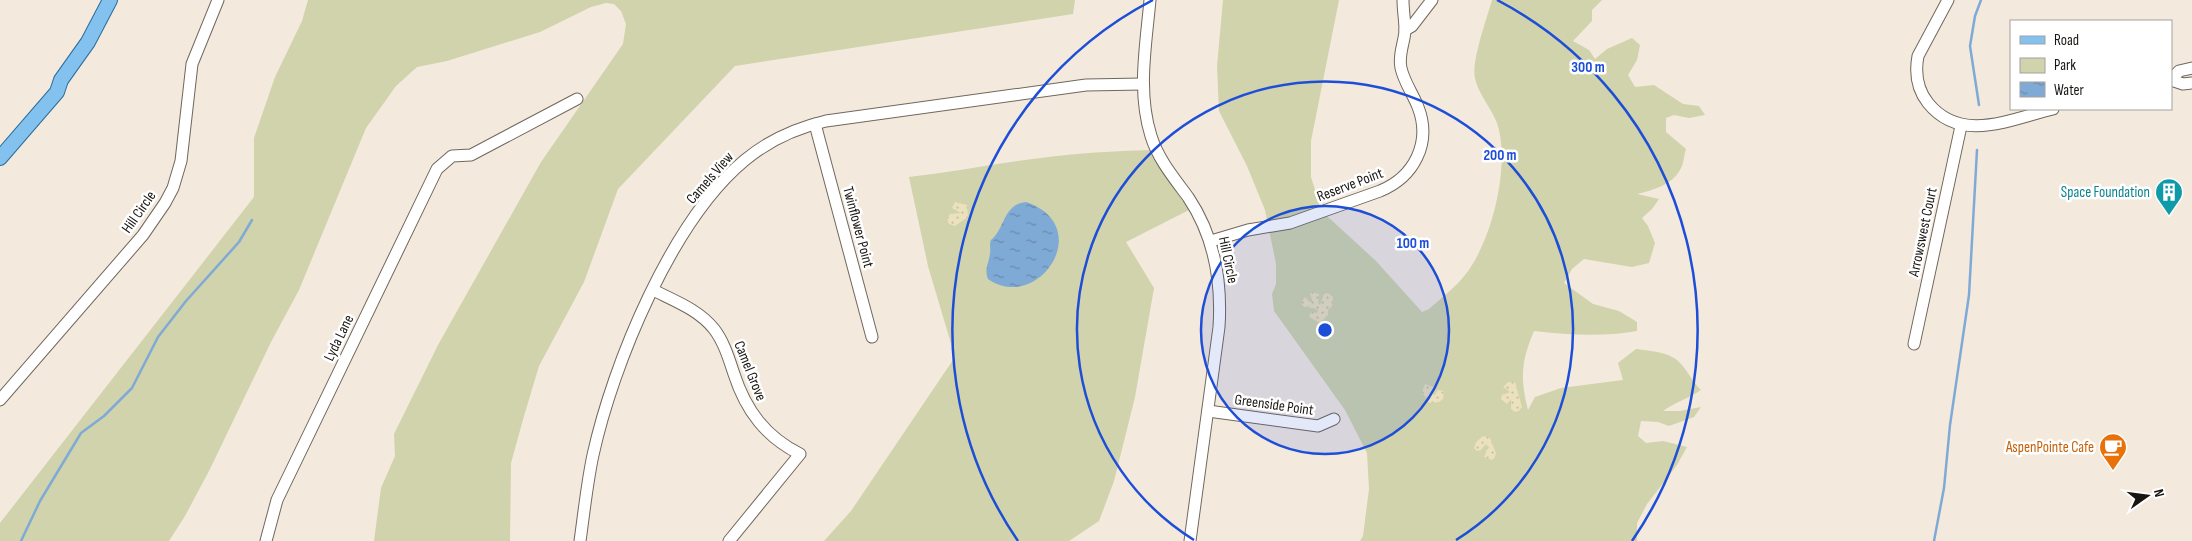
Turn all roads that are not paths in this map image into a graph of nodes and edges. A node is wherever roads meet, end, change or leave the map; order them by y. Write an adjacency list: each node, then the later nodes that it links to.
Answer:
1 (110, 0): 10 (main road)
2 (218, 0): 24 (street, Hill Circle)
3 (1150, 0): 13 (street, Hill Circle)
4 (1403, 0): 7 (street, Reserve Point)
5 (1432, 0): 7 (street)
6 (1948, 0): 17 (street)
7 (1405, 30): 20 (street, Reserve Point)
8 (2192, 68): 9 (street)
9 (2172, 79)
10 (61, 80): 18 (main road); 19 (main road)
11 (2172, 80): 12 (street)
12 (2192, 82)
13 (1143, 84): 16 (street, Camels View); 20 (street, Hill Circle)
14 (577, 99): 27 (street, Lyda Lane)
15 (2049, 110): 17 (street)
16 (815, 124): 21 (street, Camels View); 22 (street, Twinflower Point)
17 (1961, 126): 23 (street, Arrowswest Court)
18 (0, 144)
19 (0, 158)
20 (1211, 241): 25 (street, Hill Circle)
21 (653, 290): 28 (street, Camels View); 29 (street, Camel Grove)
22 (872, 337)
23 (1914, 344)
24 (0, 400)
25 (1208, 411): 26 (street, Greenside Point); 30 (street, Hill Circle)
26 (1334, 420)
27 (266, 541)
28 (580, 541)
29 (729, 541)
30 (1190, 541)

